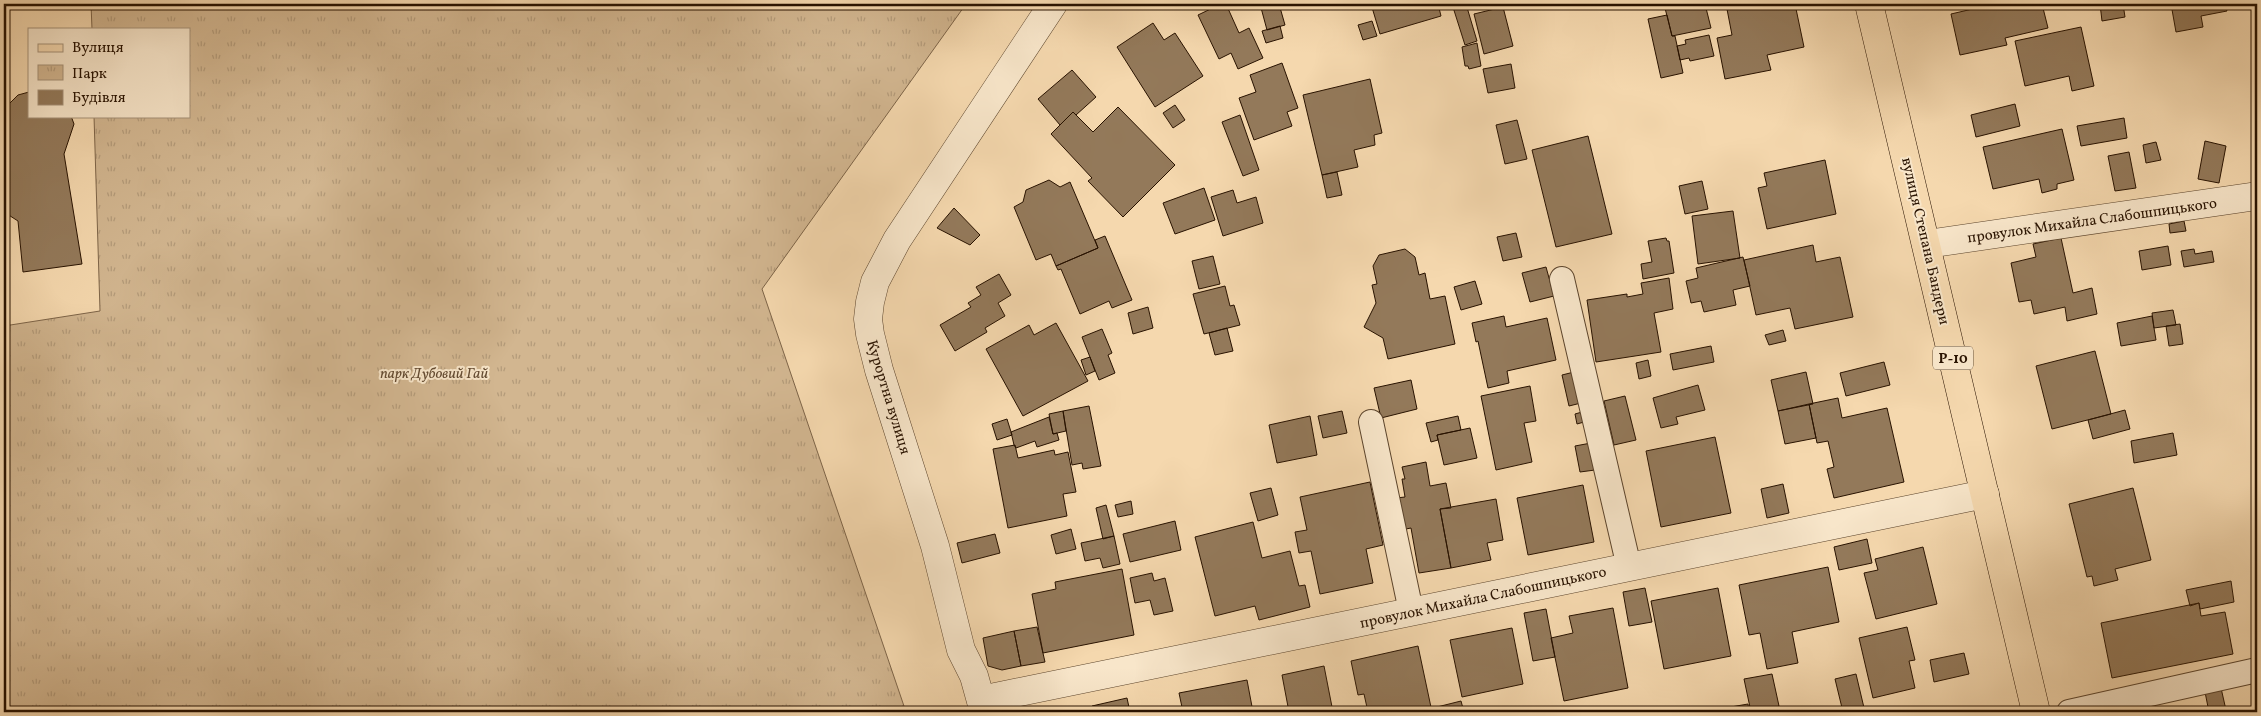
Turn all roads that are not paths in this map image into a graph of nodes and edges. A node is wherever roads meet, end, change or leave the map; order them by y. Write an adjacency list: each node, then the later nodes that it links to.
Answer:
1 (1053, 4): 11 (street, Курортна вулиця)
2 (1869, 4): 4 (main road, вулиця Степана Бандери / Р-10)
3 (2257, 196): 4 (street, провулок Михайла Слабошпицького)
4 (1927, 244): 7 (main road, вулиця Степана Бандери / Р-10)
5 (1562, 279): 8 (lane)
6 (1371, 422): 9 (lane)
7 (1985, 494): 8 (street, провулок Михайла Слабошпицького); 12 (main road, вулиця Степана Бандери / Р-10)
8 (1629, 567): 9 (street, провулок Михайла Слабошпицького)
9 (1411, 611): 11 (street, провулок Михайла Слабошпицького)
10 (2257, 670): 13 (lane)
11 (982, 706)
12 (2036, 712)
13 (2069, 712)

